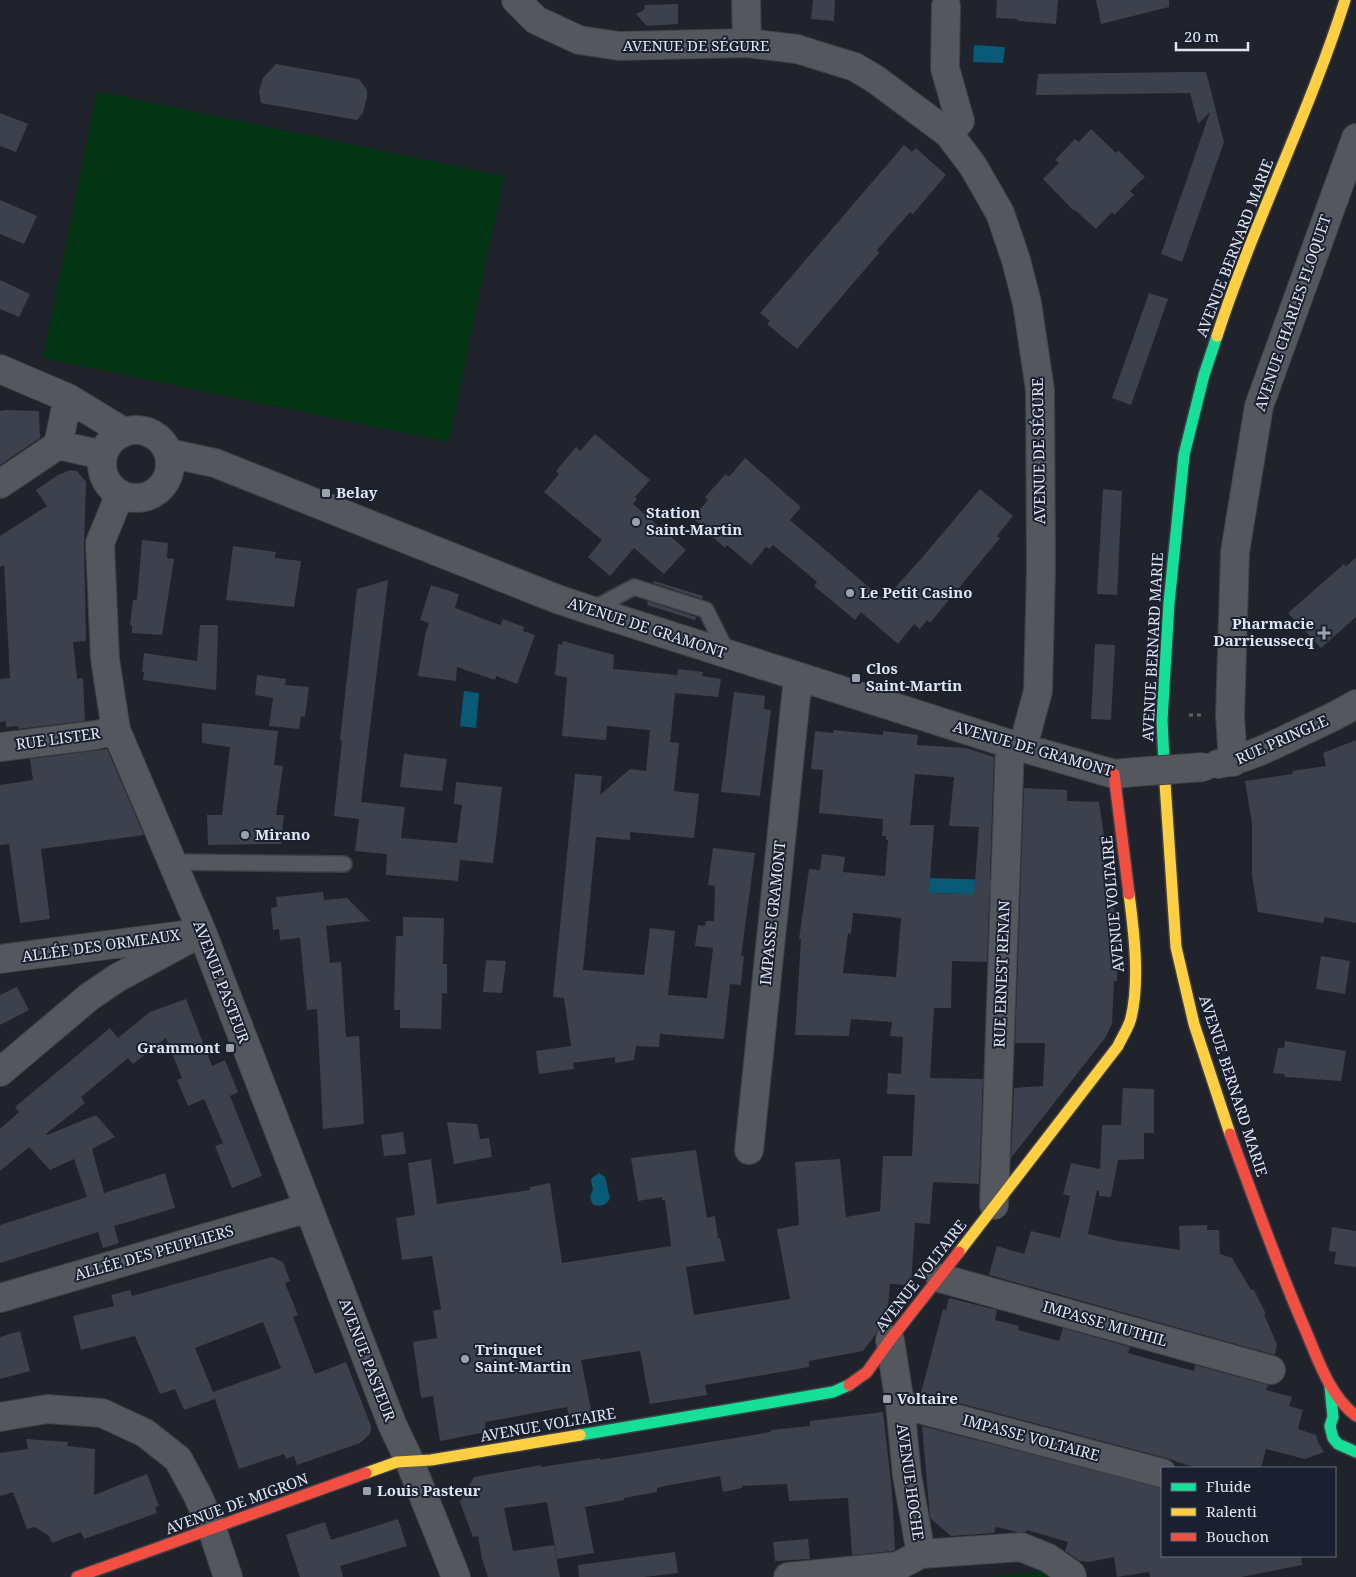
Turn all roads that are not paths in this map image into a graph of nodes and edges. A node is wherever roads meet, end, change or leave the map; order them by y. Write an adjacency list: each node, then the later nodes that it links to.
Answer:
1 (516, 0): 5 (street, AVENUE DE SÉGURE)
2 (746, 0): 5 (street)
3 (1345, 0): 35 (main road, AVENUE BERNARD MARIE)
4 (946, 6): 6 (street)
5 (747, 43): 6 (street, AVENUE DE SÉGURE)
6 (949, 134): 19 (street, AVENUE DE SÉGURE)
7 (1356, 138): 21 (street, AVENUE CHARLES FLOQUET)
8 (0, 369): 9 (street)
9 (68, 398): 10 (street); 11 (street)
10 (124, 432): 12 (street); 13 (street)
11 (58, 445): 13 (street); 14 (street)
12 (168, 453): 15 (street); 16 (street, AVENUE DE GRAMONT)
13 (103, 455): 15 (street)
14 (0, 484)
15 (120, 494): 18 (street, AVENUE PASTEUR)
16 (798, 677): 19 (street, AVENUE DE GRAMONT); 28 (street, IMPASSE GRAMONT)
17 (1356, 704): 21 (street, RUE PRINGLE)
18 (116, 730): 20 (street, RUE LISTER); 23 (street, AVENUE PASTEUR)
19 (1016, 746): 22 (street, AVENUE DE GRAMONT); 29 (street, RUE ERNEST RENAN)
20 (0, 747)
21 (1233, 762): 22 (street, RUE PRINGLE, bridge)
22 (1124, 773): 29 (main road, AVENUE VOLTAIRE)
23 (173, 862): 24 (lane); 25 (street, AVENUE PASTEUR)
24 (344, 864)
25 (202, 932): 26 (street, ALLÉE DES ORMEAUX); 27 (street); 30 (street, AVENUE PASTEUR)
26 (0, 959)
27 (0, 1072)
28 (749, 1150)
29 (994, 1204): 31 (main road, AVENUE VOLTAIRE)
30 (308, 1208): 32 (street, ALLÉE DES PEUPLIERS); 41 (street, AVENUE PASTEUR)
31 (940, 1278): 33 (main road, AVENUE VOLTAIRE); 34 (street, IMPASSE MUTHIL)
32 (0, 1298)
33 (890, 1340): 36 (street, AVENUE HOCHE); 41 (main road, AVENUE VOLTAIRE)
34 (1271, 1370)
35 (1330, 1386): 37 (main road, AVENUE BERNARD MARIE); 39 (main road, AVENUE BERNARD MARIE)
36 (900, 1404): 42 (street, IMPASSE VOLTAIRE); 44 (street, AVENUE HOCHE)
37 (1352, 1413): 39 (main road)
38 (0, 1417): 43 (street)
39 (1333, 1417): 40 (main road, AVENUE BERNARD MARIE)
40 (1356, 1452)
41 (408, 1460): 43 (main road, AVENUE DE MIGRON); 47 (street, AVENUE PASTEUR)
42 (1161, 1473)
43 (212, 1529): 45 (main road, AVENUE DE MIGRON); 46 (street)
44 (921, 1554): 48 (street); 49 (street, AVENUE HOCHE)
45 (76, 1577)
46 (228, 1577)
47 (456, 1577)
48 (788, 1577)
49 (1072, 1577)

